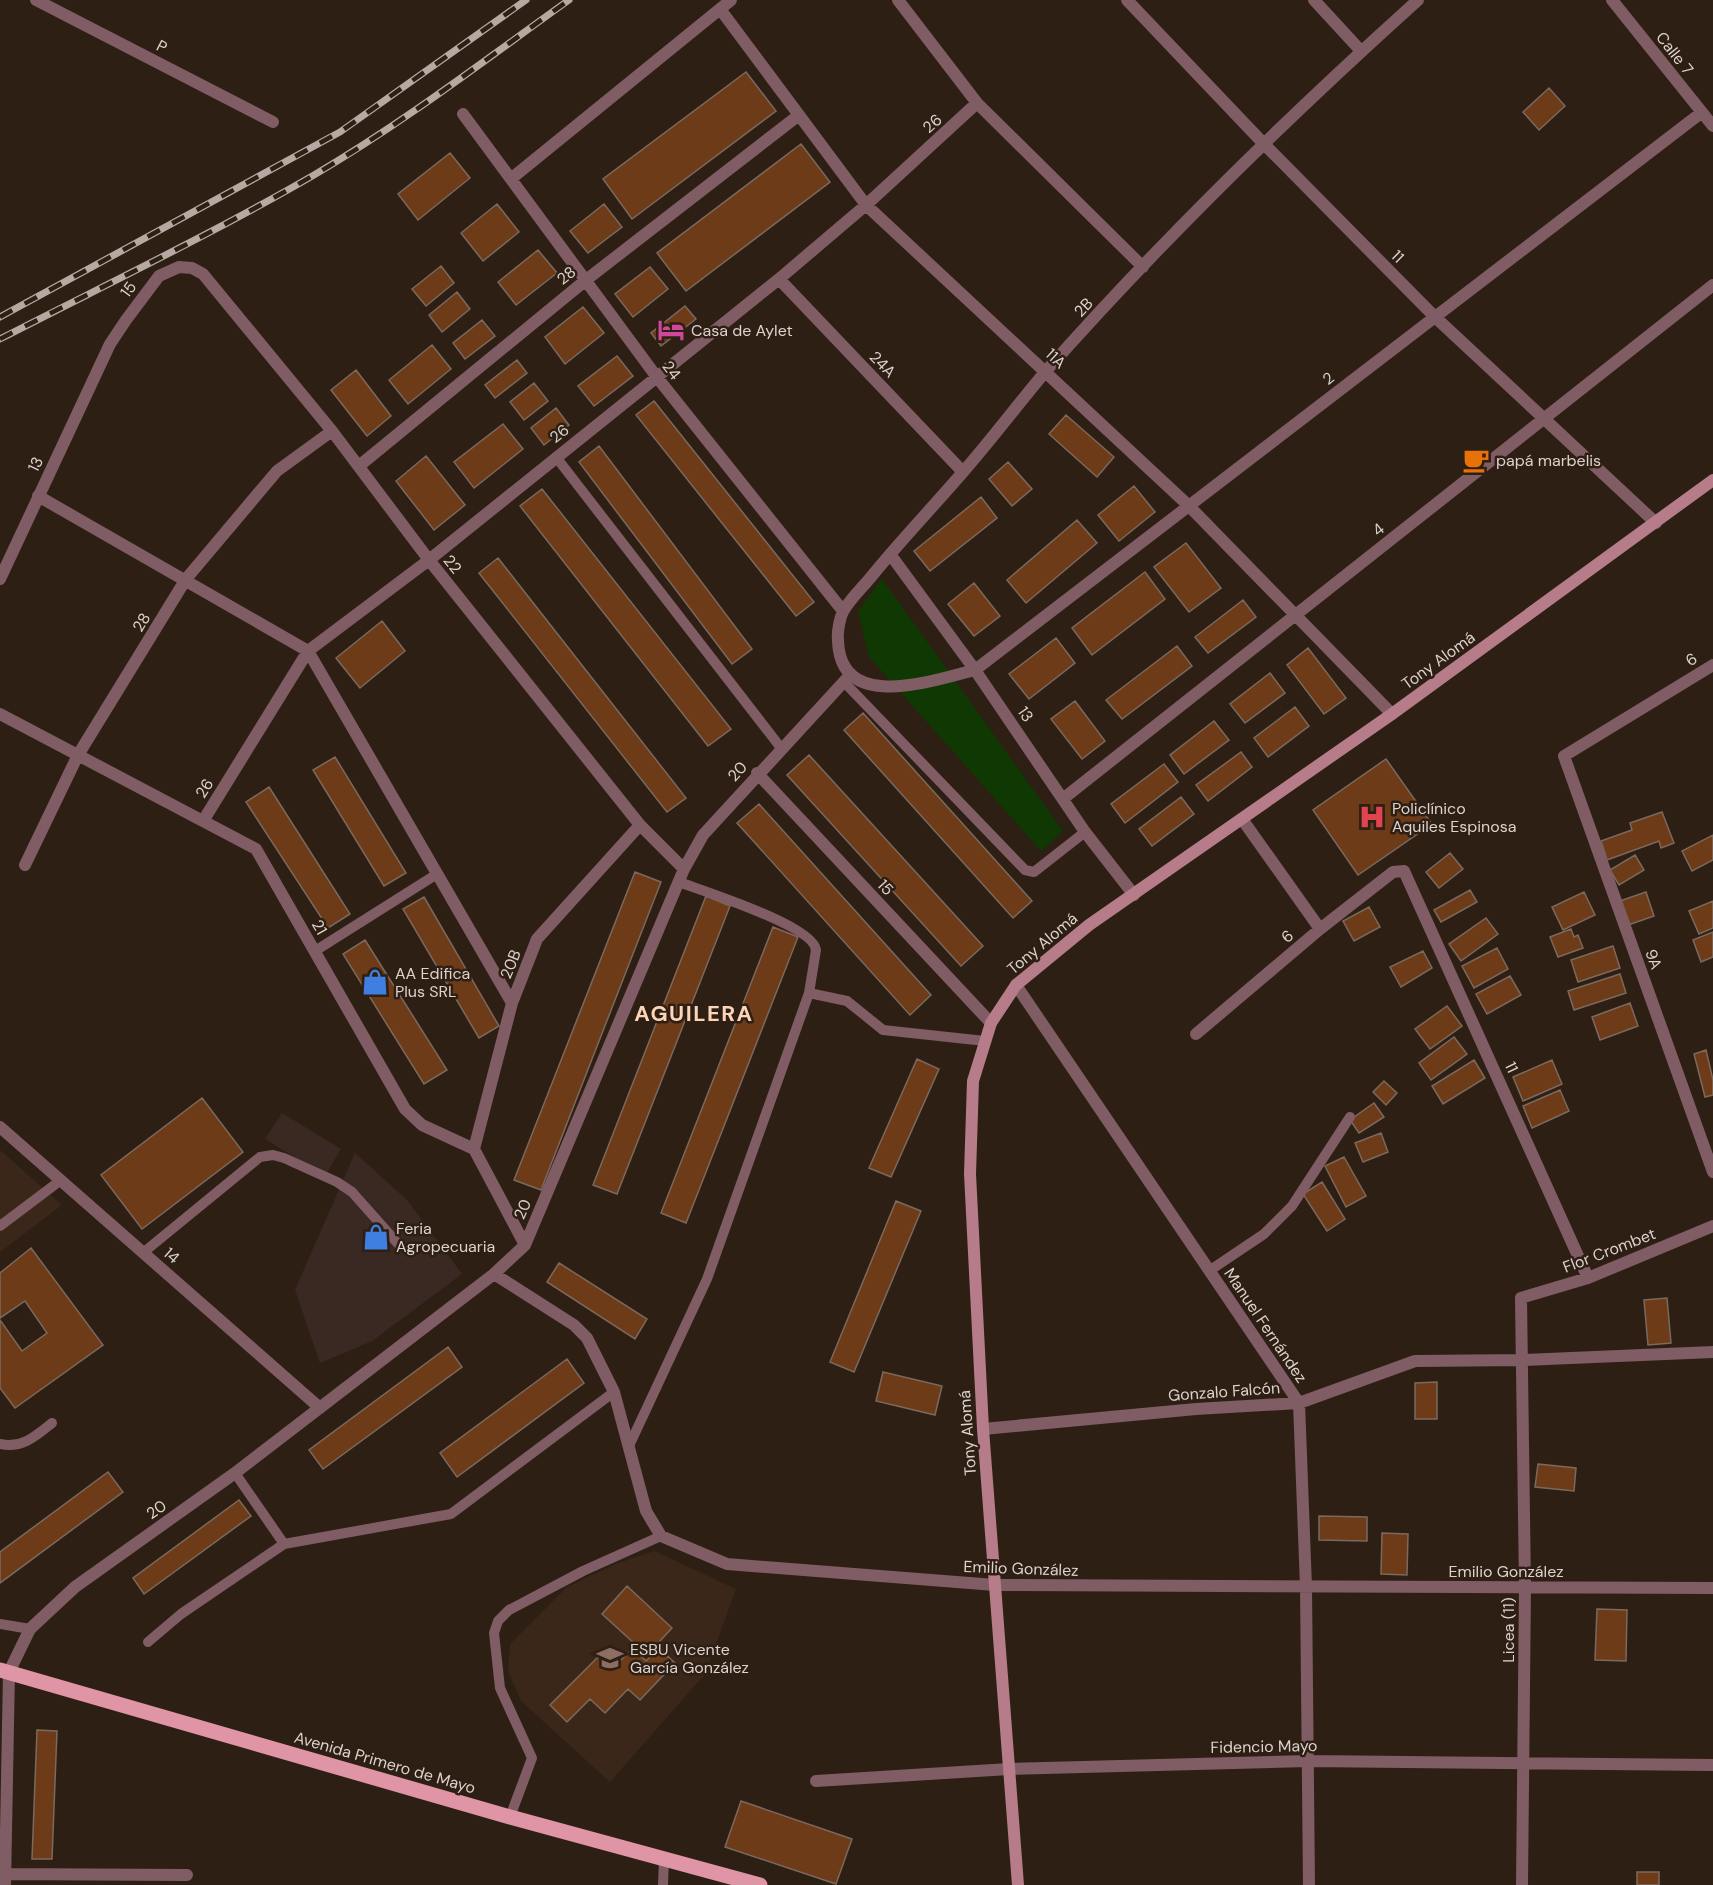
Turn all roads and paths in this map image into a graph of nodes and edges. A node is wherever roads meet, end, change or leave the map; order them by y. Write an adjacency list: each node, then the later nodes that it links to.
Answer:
1 (36, 0): 14 (street, P)
2 (730, 0): 8 (street)
3 (898, 0): 10 (street)
4 (1127, 0): 16 (street, 11)
5 (1314, 0): 9 (street)
6 (1418, 0): 9 (street, 2B)
7 (1612, 0): 11 (street, Calle 7)
8 (720, 9): 13 (street, 11A); 17 (street)
9 (1361, 51): 16 (street, 2B)
10 (977, 103): 18 (street, 26); 19 (street)
11 (1701, 113): 15 (street, Calle 7); 24 (street, 2)
12 (464, 114): 17 (street, 24)
13 (799, 116): 18 (street, 11A); 22 (street, 28)
14 (273, 122)
15 (1713, 126)
16 (1264, 144): 19 (street, 2B); 24 (street, 11)
17 (512, 178): 22 (street, 24)
18 (866, 205): 21 (street, 26); 26 (street, 11A)
19 (1143, 267): 26 (street, 2B)
20 (203, 274): 25 (street, 15); 29 (street, 22)
21 (779, 279): 27 (street, 26); 32 (street, 24A)
22 (586, 280): 27 (street, 24); 31 (street, 28)
23 (1713, 285): 28 (street, 4)
24 (1435, 317): 28 (street, 11); 35 (street, 2)
25 (101, 364): 34 (street, 13)
26 (1046, 372): 32 (street, 2B); 35 (street, 11A)
27 (656, 376): 30 (street, 26); 41 (street, 24)
28 (1545, 419): 36 (street, 11); 42 (street, 4)
29 (332, 431): 31 (street, 22); 40 (street, 28)
30 (556, 457): 38 (street, 26); 49 (lane)
31 (358, 465): 38 (street, 22)
32 (963, 472): 37 (street, 2B)
33 (1713, 480): 36 (street, Tony Alomá)
34 (38, 496): 39 (street, 13); 40 (street)
35 (1189, 506): 42 (street, 11A); 45 (street, 2)
36 (1656, 523): 48 (street, Tony Alomá)
37 (890, 554): 41 (street, 2B); 45 (street, 13)
38 (429, 560): 43 (street, 26); 56 (street, 22)
39 (0, 579)
40 (186, 579): 43 (street); 50 (street, 28)
41 (843, 611): 46 (street)
42 (1297, 614): 48 (street, 11A); 53 (street, 4)
43 (308, 651): 55 (street, 26); 61 (street)
44 (1713, 665): 51 (street, 6)
45 (975, 670): 46 (street); 53 (street, 13)
46 (848, 678): 49 (street, 20); 57 (lane)
47 (0, 714): 50 (street, 21)
48 (1392, 714): 54 (street, Tony Alomá)
49 (781, 748): 52 (street, 20)
50 (78, 755): 55 (street, 21); 58 (street, 28)
51 (1564, 756): 75 (street, 9A)
52 (757, 774): 59 (street, 20); 69 (street, 15)
53 (1064, 798): 57 (street, 13)
54 (1242, 819): 63 (street, Tony Alomá); 64 (street)
55 (203, 821): 65 (street, 21)
56 (640, 825): 59 (street, 22); 68 (street, 20B)
57 (1085, 832): 63 (street, 13)
58 (25, 865)
59 (684, 869): 62 (street, 20)
60 (1404, 871): 64 (street, 6); 84 (street, 11)
61 (437, 874): 65 (lane); 68 (street)
62 (679, 882): 67 (lane); 79 (street, 20)
63 (1134, 895): 66 (street, Tony Alomá)
64 (1320, 929): 70 (street, 6)
65 (315, 951): 74 (street, 21)
66 (1016, 985): 69 (street, Tony Alomá); 82 (street, Manuel Fernández)
67 (809, 993): 71 (lane); 94 (lane)
68 (512, 1003): 74 (street, 20B)
69 (992, 1023): 71 (street, Tony Alomá)
70 (1196, 1034)
71 (986, 1041): 92 (street, Tony Alomá)
72 (1350, 1117): 82 (lane)
73 (0, 1127): 76 (street, 14)
74 (474, 1149): 79 (street)
75 (1713, 1172)
76 (61, 1179): 77 (lane); 81 (street, 14)
77 (0, 1226)
78 (1713, 1226): 84 (street, Flor Crombet)
79 (525, 1245): 83 (street, 20)
80 (400, 1246): 81 (lane)
81 (144, 1252): 90 (street, 14)
82 (1209, 1271): 89 (street, Manuel Fernández)
83 (494, 1274): 88 (street); 90 (street, 20)
84 (1588, 1278): 85 (street, Flor Crombet)
85 (1520, 1304): 87 (street, Licea (11))
86 (1713, 1352): 87 (street, Gonzalo Falcón)
87 (1523, 1360): 89 (street, Gonzalo Falcón); 100 (street, Licea (11))
88 (614, 1392): 94 (street); 97 (lane)
89 (1299, 1403): 92 (street, Gonzalo Falcón); 99 (street, Manuel Fernández)
90 (320, 1408): 95 (street, 20)
91 (52, 1423): 93 (lane)
92 (983, 1429): 98 (street, Tony Alomá)
93 (0, 1444)
94 (629, 1446): 96 (street)
95 (235, 1473): 97 (lane); 103 (street, 20)
96 (660, 1536): 98 (street, Emilio González); 111 (lane)
97 (284, 1544): 104 (lane)
98 (995, 1586): 99 (street, Emilio González); 109 (street, Tony Alomá)
99 (1306, 1587): 100 (street, Emilio González); 106 (street, Manuel Fernández)
100 (1525, 1587): 101 (street, Emilio González); 107 (street, Licea (11))
101 (1713, 1588)
102 (0, 1624): 103 (lane)
103 (30, 1629): 105 (street, 20)
104 (148, 1642)
105 (5, 1671): 111 (main road, Avenida Primero de Mayo); 114 (street)
106 (1308, 1761): 107 (street, Fidencio Mayo); 109 (street, Fidencio Mayo); 118 (street, Manuel Fernández)
107 (1524, 1763): 108 (street, Fidencio Mayo); 119 (street, Licea (11))
108 (1713, 1765)
109 (1009, 1769): 110 (street, Fidencio Mayo); 117 (street, Tony Alomá)
110 (816, 1780)
111 (510, 1817): 112 (main road, Avenida Primero de Mayo)
112 (664, 1859): 115 (lane); 116 (main road, Avenida Primero de Mayo)
113 (187, 1875): 114 (street)
114 (3, 1877)
115 (663, 1885)
116 (760, 1885)
117 (1018, 1885)
118 (1309, 1885)
119 (1522, 1885)

